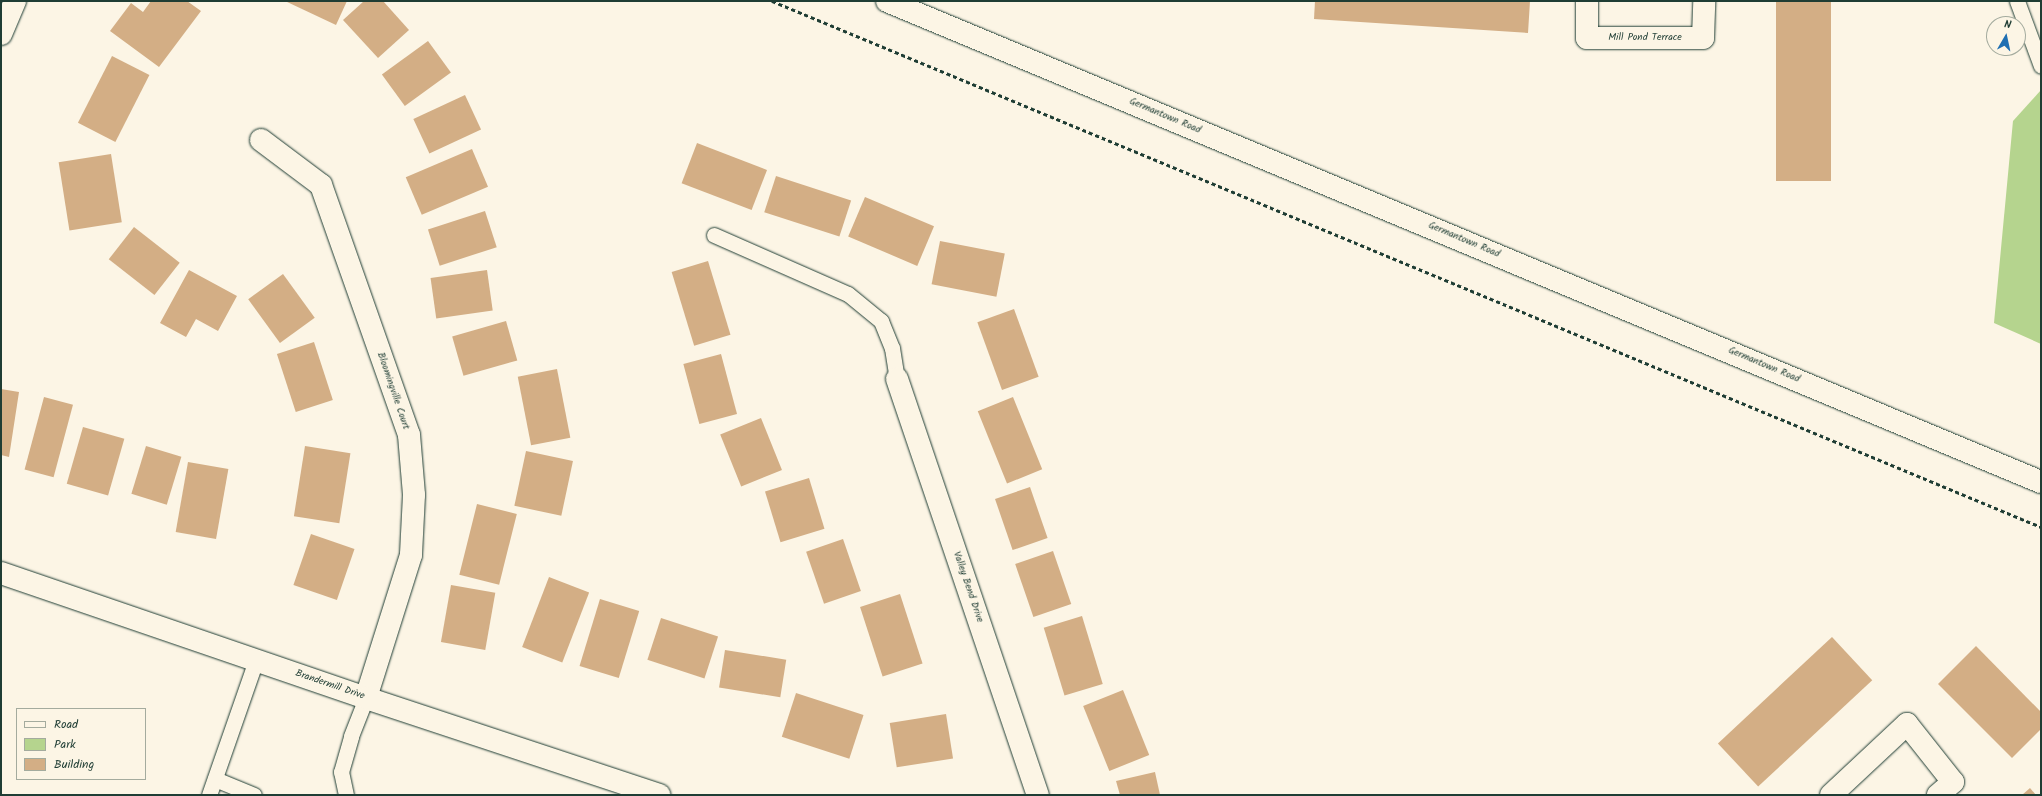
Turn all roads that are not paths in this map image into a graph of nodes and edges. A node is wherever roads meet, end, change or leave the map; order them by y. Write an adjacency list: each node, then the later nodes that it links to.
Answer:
1 (15, 1): 6 (street)
2 (887, 1): 11 (street, Germantown Road)
3 (1587, 1): 4 (street, Mill Pond Terrace)
4 (1704, 1)
5 (2017, 1): 7 (lane)
6 (1, 34)
7 (2041, 66)
8 (261, 140): 14 (street, Bloomingville Court)
9 (714, 235): 10 (lane)
10 (897, 379): 20 (street, Valley Bend Drive)
11 (2041, 482)
12 (1, 573): 13 (street, Brandermill Drive)
13 (256, 660): 14 (street, Brandermill Drive); 15 (lane)
14 (366, 698): 18 (lane); 19 (street, Brandermill Drive)
15 (215, 779): 16 (lane); 17 (lane)
16 (209, 795)
17 (254, 795)
18 (346, 795)
19 (659, 795)
20 (1038, 795)
21 (1831, 795): 22 (street)
22 (1938, 795)

